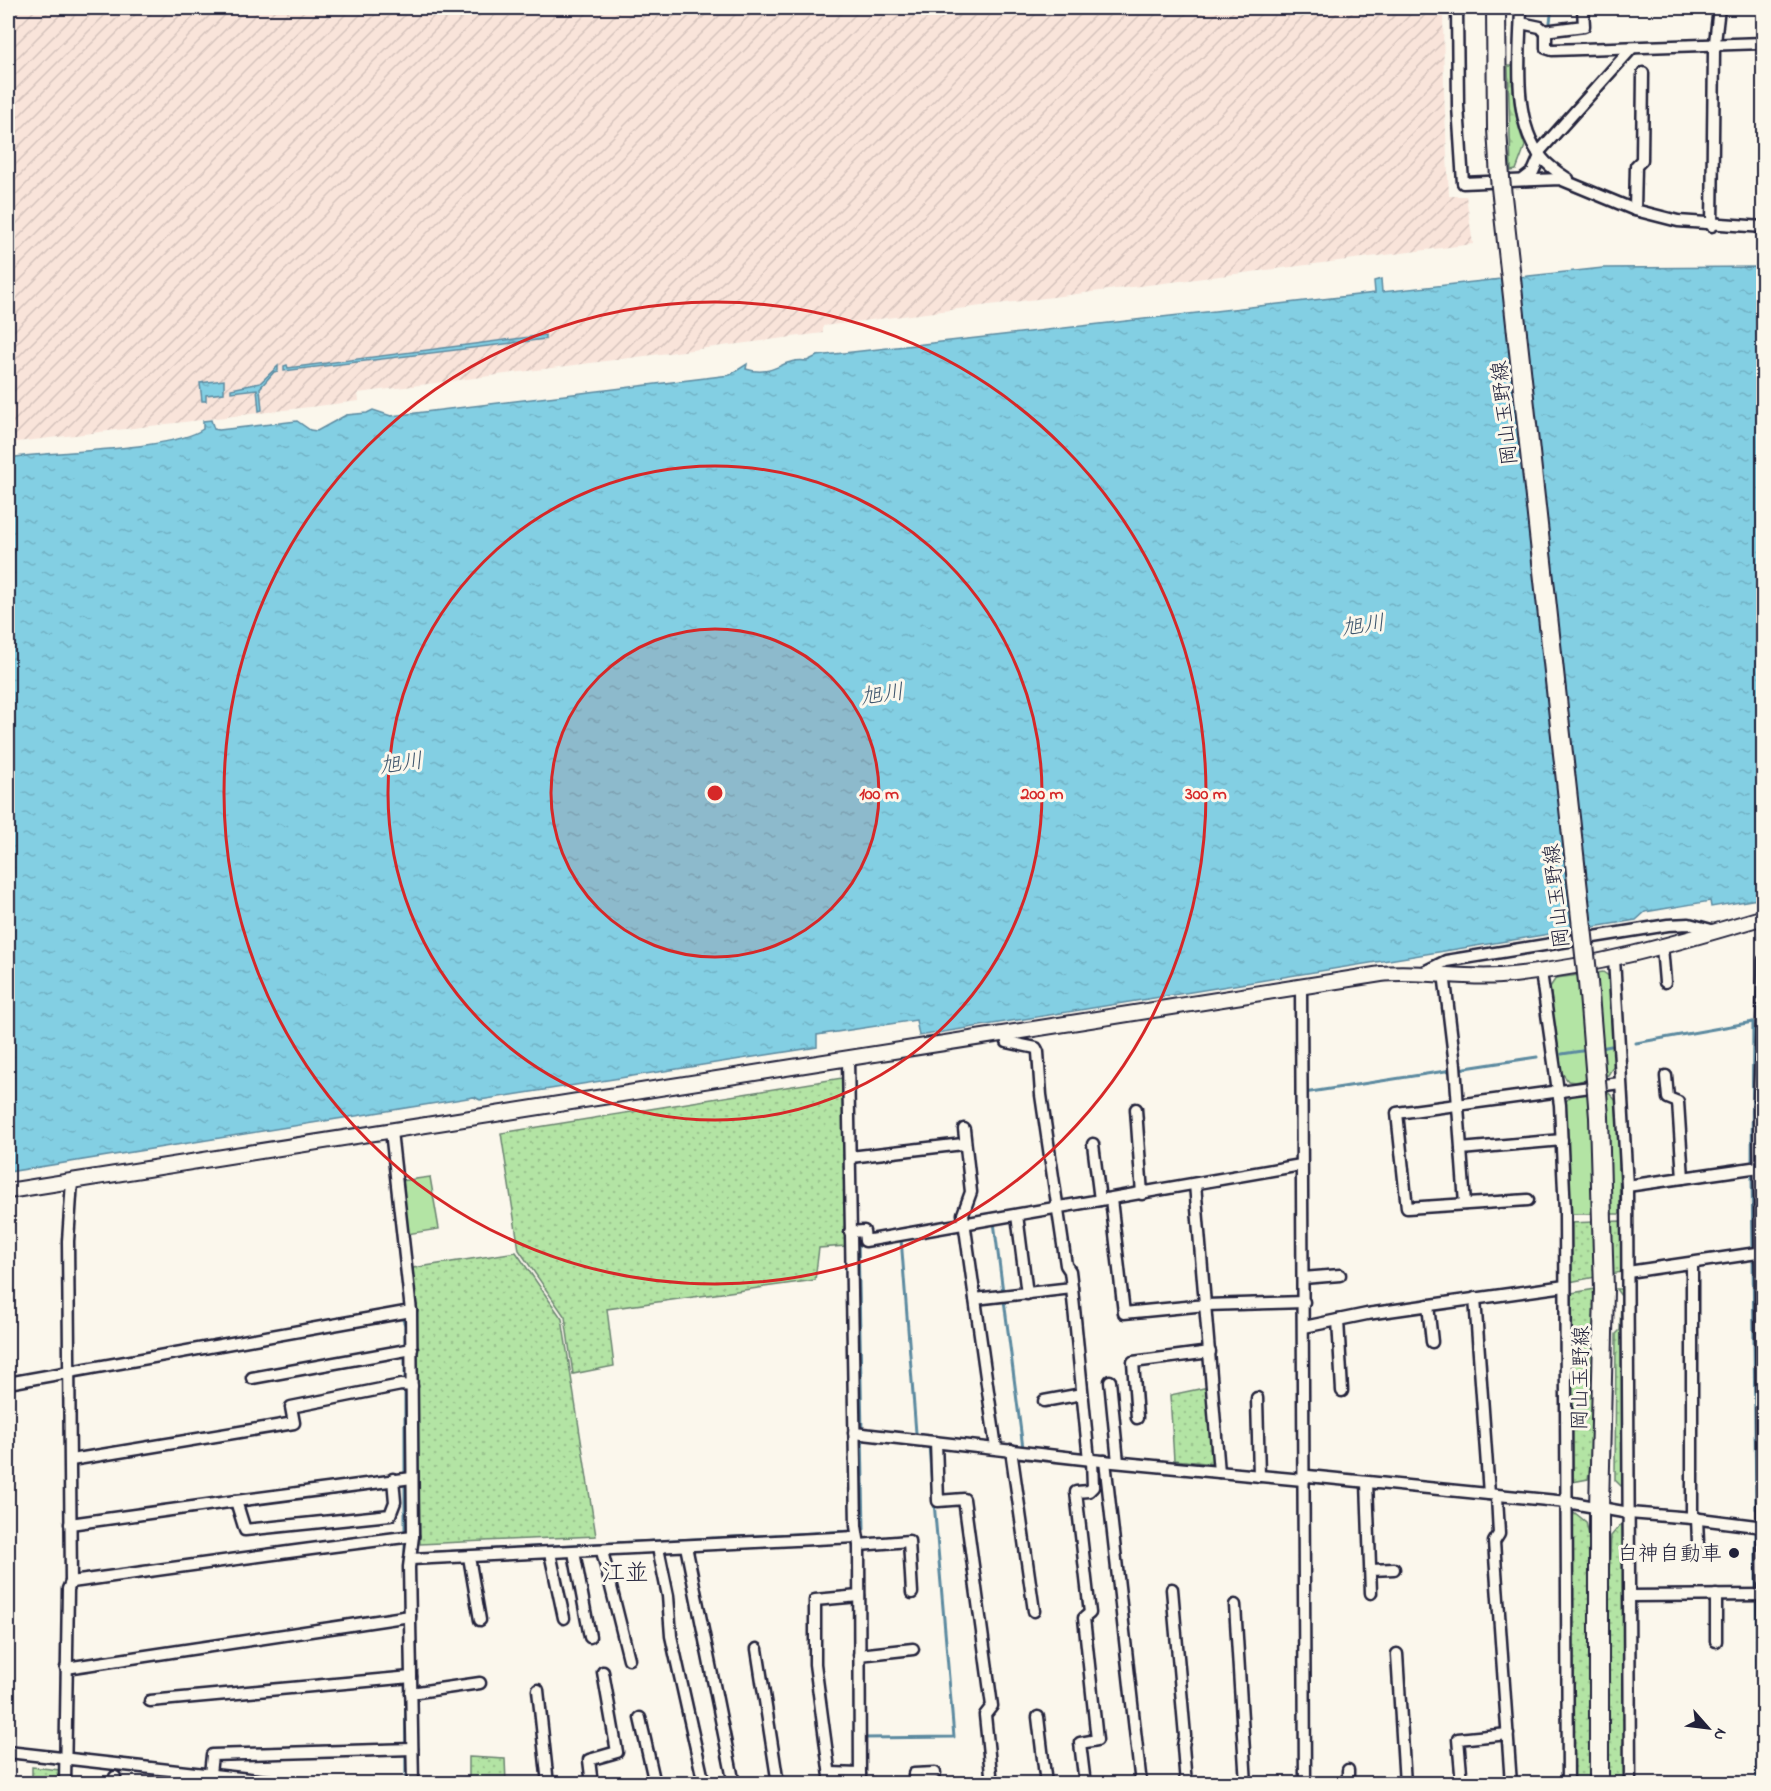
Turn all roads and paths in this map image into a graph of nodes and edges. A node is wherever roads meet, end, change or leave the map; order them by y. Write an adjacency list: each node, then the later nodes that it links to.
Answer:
1 (1457, 8): 13 (street)
2 (1496, 8): 105 (main road, 岡山玉野線, bridge)
3 (1521, 8): 6 (street)
4 (1583, 8): 7 (street)
5 (1719, 8): 9 (street)
6 (1521, 23): 7 (street); 12 (street)
7 (1544, 31): 10 (street)
8 (1764, 43): 9 (street)
9 (1716, 45): 10 (street); 16 (street)
10 (1632, 48): 12 (street)
11 (1643, 73): 15 (street)
12 (1539, 154): 13 (street); 14 (street)
13 (1524, 179): 14 (street)
14 (1576, 184): 15 (street)
15 (1635, 210): 16 (street)
16 (1712, 226): 17 (street)
17 (1764, 228)
18 (1764, 917): 19 (street)
19 (1715, 931): 20 (street); 23 (street)
20 (1662, 947): 21 (street); 26 (street)
21 (1614, 958): 24 (street); 32 (street)
22 (1764, 960): 28 (street)
23 (1424, 972): 25 (street); 27 (street)
24 (1541, 972): 25 (street); 33 (street)
25 (1444, 973): 34 (street)
26 (1665, 982)
27 (1300, 986): 29 (street); 43 (street)
28 (1762, 1023): 44 (street)
29 (1005, 1033): 30 (street); 53 (street)
30 (848, 1059): 37 (street); 42 (street)
31 (1666, 1076): 45 (street)
32 (1620, 1083): 33 (street); 48 (street)
33 (1557, 1089): 34 (street); 38 (street)
34 (1458, 1105): 41 (street); 54 (street)
35 (1136, 1108): 49 (street)
36 (964, 1129): 39 (street)
37 (391, 1131): 46 (street); 71 (street)
38 (1562, 1140): 41 (street); 63 (street)
39 (963, 1144): 42 (street); 56 (street)
40 (1093, 1144): 51 (street)
41 (1461, 1149): 54 (street)
42 (850, 1157): 57 (street)
43 (1299, 1165): 47 (street); 62 (street)
44 (1754, 1167): 45 (street); 58 (street)
45 (1683, 1178): 48 (street)
46 (72, 1181): 50 (street); 77 (street)
47 (1195, 1184): 49 (street); 69 (street)
48 (1627, 1186): 60 (street)
49 (1142, 1188): 51 (street)
50 (8, 1191)
51 (1102, 1196): 53 (street); 69 (street)
52 (1528, 1200): 54 (street)
53 (1059, 1204): 55 (street); 64 (street)
54 (1465, 1204)
55 (1017, 1215): 56 (street); 65 (street)
56 (964, 1220): 57 (street); 67 (street)
57 (850, 1232): 87 (street)
58 (1758, 1252): 59 (street); 91 (street)
59 (1692, 1263): 60 (street); 107 (street)
60 (1628, 1272): 106 (street)
61 (1340, 1275): 62 (street)
62 (1303, 1278): 68 (street)
63 (1564, 1286): 66 (street); 103 (street)
64 (1072, 1288): 65 (street); 83 (street)
65 (1027, 1294): 67 (street)
66 (1475, 1298): 70 (street); 101 (street)
67 (975, 1299): 89 (street)
68 (1300, 1302): 69 (street); 73 (street)
69 (1206, 1305): 76 (street)
70 (1428, 1305): 72 (street); 74 (street)
71 (411, 1311): 75 (street); 77 (street)
72 (1338, 1320): 73 (street); 82 (street)
73 (1304, 1327): 99 (street)
74 (1432, 1342)
75 (407, 1349): 78 (street); 81 (street)
76 (1210, 1352): 86 (street); 96 (street)
77 (70, 1377): 80 (street); 94 (street)
78 (252, 1378)
79 (1110, 1381): 93 (street)
80 (8, 1383)
81 (407, 1386): 94 (street); 98 (street)
82 (1342, 1391)
83 (1082, 1394): 85 (street); 92 (street)
84 (1257, 1398): 97 (street)
85 (1044, 1401)
86 (1137, 1418)
87 (859, 1433): 88 (street); 111 (street)
88 (936, 1442): 89 (street); 171 (street)
89 (996, 1448): 90 (street)
90 (1011, 1450): 92 (street); 131 (street)
91 (1763, 1455): 109 (street)
92 (1089, 1458): 95 (street); 173 (street)
93 (1118, 1459): 95 (street); 96 (street)
94 (71, 1460): 108 (street)
95 (1105, 1461): 174 (street)
96 (1220, 1469): 97 (street)
97 (1259, 1472): 99 (street)
98 (404, 1479): 102 (street); 104 (street); 104 (street)
99 (1303, 1480): 100 (street); 177 (street)
100 (1367, 1482): 101 (street); 121 (street)
101 (1493, 1495): 103 (street); 152 (street)
102 (236, 1501): 104 (street); 108 (street)
103 (1567, 1502): 105 (street); 182 (street)
104 (404, 1503): 110 (street)
105 (1599, 1509): 106 (street); 183 (main road, 岡山玉野線)
106 (1629, 1513): 107 (street); 128 (street)
107 (1695, 1518): 109 (street); 112 (street)
108 (70, 1524): 122 (street)
109 (1763, 1527): 127 (street)
110 (408, 1536): 119 (street); 122 (street)
111 (857, 1536): 113 (street); 124 (street); 129 (street)
112 (1698, 1542)
113 (686, 1546): 114 (street); 168 (street)
114 (658, 1548): 115 (street); 167 (street)
115 (602, 1551): 116 (street); 142 (street)
116 (574, 1552): 117 (street); 136 (street)
117 (550, 1554): 118 (street); 134 (street)
118 (469, 1557): 119 (street); 135 (street)
119 (411, 1559): 133 (street)
120 (1394, 1569): 121 (street)
121 (1371, 1570): 125 (street)
122 (71, 1582): 143 (street)
123 (1172, 1589): 175 (street)
124 (912, 1593)
125 (1371, 1593)
126 (1716, 1595): 127 (street); 128 (street); 137 (street)
127 (1759, 1595): 132 (street)
128 (1630, 1596): 184 (street)
129 (856, 1597): 141 (street); 160 (street)
130 (1235, 1605): 176 (street)
131 (1034, 1611)
132 (1764, 1614)
133 (407, 1616): 143 (street); 145 (street)
134 (564, 1618)
135 (480, 1620)
136 (590, 1637)
137 (1716, 1641)
138 (757, 1649): 169 (street)
139 (913, 1649): 141 (street)
140 (1396, 1654): 179 (street)
141 (859, 1655): 159 (street)
142 (628, 1659)
143 (66, 1668): 155 (street)
144 (603, 1672): 165 (street)
145 (407, 1678): 148 (street); 149 (street)
146 (480, 1683): 148 (street)
147 (538, 1690): 164 (street)
148 (411, 1693): 153 (street)
149 (150, 1701)
150 (1038, 1716): 172 (street)
151 (640, 1718): 166 (street)
152 (1508, 1734): 180 (street); 181 (street)
153 (407, 1750): 158 (street); 163 (street)
154 (8, 1752): 155 (street)
155 (65, 1762): 158 (street); 161 (street)
156 (1348, 1770): 178 (street)
157 (935, 1773): 170 (street)
158 (210, 1774): 162 (street)
159 (858, 1776): 160 (street)
160 (831, 1778)
161 (65, 1784)
162 (294, 1784)
163 (412, 1784)
164 (548, 1784)
165 (592, 1784)
166 (655, 1784)
167 (704, 1784)
168 (734, 1784)
169 (778, 1784)
170 (915, 1784)
171 (992, 1784)
172 (1046, 1784)
173 (1085, 1784)
174 (1141, 1784)
175 (1186, 1784)
176 (1246, 1784)
177 (1305, 1784)
178 (1348, 1784)
179 (1405, 1784)
180 (1462, 1784)
181 (1511, 1784)
182 (1568, 1784)
183 (1599, 1784)
184 (1630, 1784)

